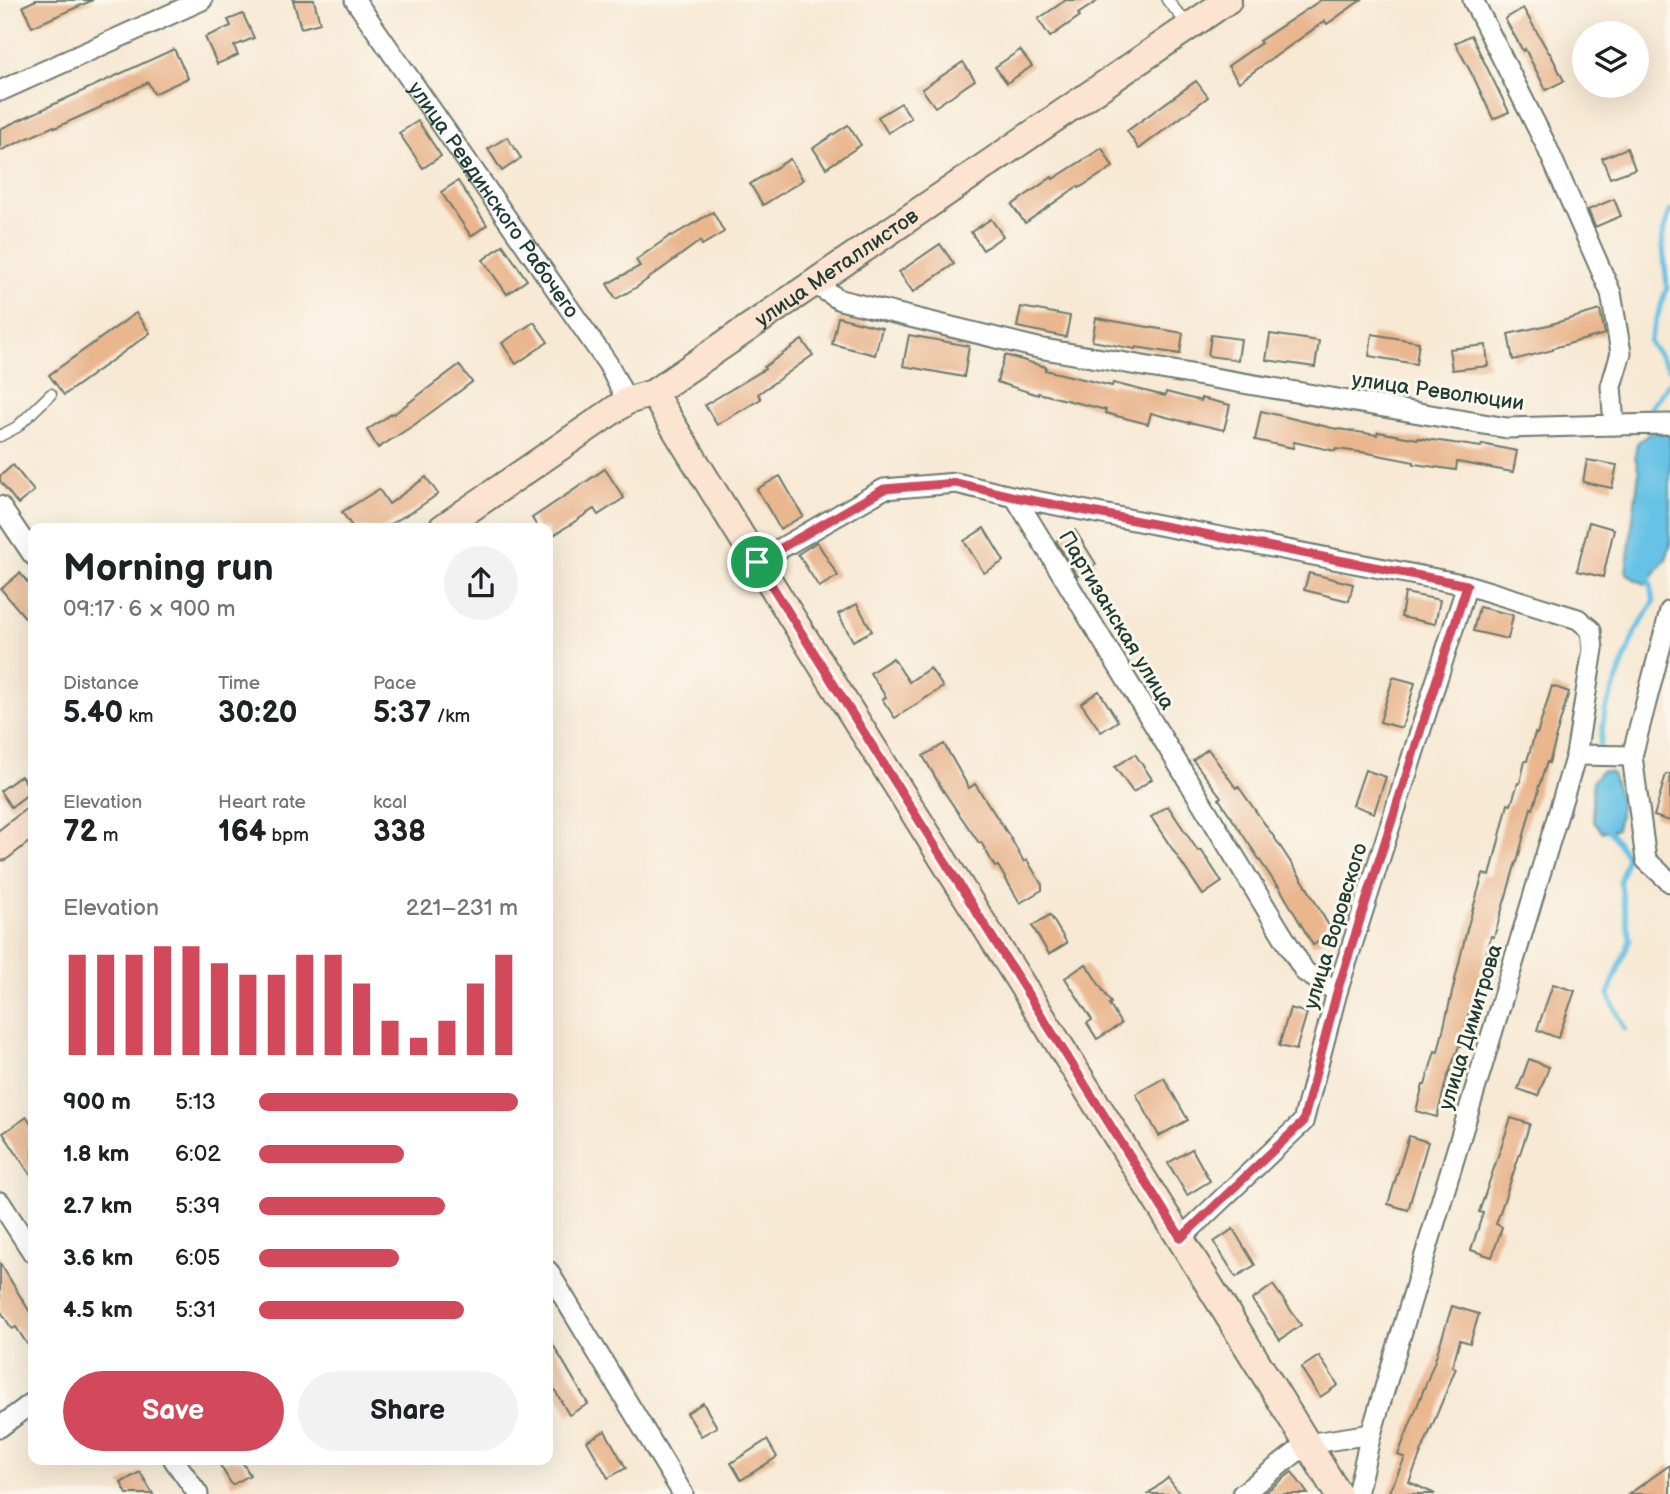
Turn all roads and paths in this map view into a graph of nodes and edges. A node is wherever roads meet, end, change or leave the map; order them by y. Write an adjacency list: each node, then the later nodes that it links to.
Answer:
1 (202, 0): 7 (street)
2 (355, 0): 11 (street, улица Ревдинского Рабочего)
3 (1167, 0): 6 (lane)
4 (1228, 0): 6 (street, улица Металлистов)
5 (1473, 0): 13 (street)
6 (1189, 26): 8 (street, улица Металлистов)
7 (0, 91)
8 (813, 283): 9 (street, улица Металлистов); 13 (street, улица Революции)
9 (653, 393): 11 (street, улица Металлистов); 19 (street)
10 (51, 394): 14 (lane)
11 (627, 401): 17 (street, улица Металлистов)
12 (1670, 424): 13 (street, улица Революции)
13 (1614, 425)
14 (0, 436)
15 (1015, 497): 19 (street); 20 (street); 27 (street, Партизанская улица)
16 (0, 506): 18 (street)
17 (449, 523)
18 (28, 548)
19 (757, 562): 29 (street)
20 (1467, 585): 22 (street, улица Димитрова); 27 (street, улица Воровского)
21 (1670, 611): 23 (street)
22 (1576, 755): 23 (street); 34 (street, улица Димитрова)
23 (1632, 756): 26 (street)
24 (28, 825): 25 (street)
25 (0, 847)
26 (1670, 882)
27 (1337, 992): 29 (street, улица Воровского)
28 (0, 1202): 30 (street)
29 (1181, 1238): 35 (street)
30 (28, 1245)
31 (553, 1278): 38 (street)
32 (28, 1406): 33 (street)
33 (0, 1427)
34 (1371, 1434): 35 (street); 41 (street, улица Димитрова)
35 (1307, 1444): 39 (street); 40 (street)
36 (178, 1465): 37 (street)
37 (198, 1494)
38 (683, 1494)
39 (1242, 1494)
40 (1338, 1494)
41 (1357, 1494)

